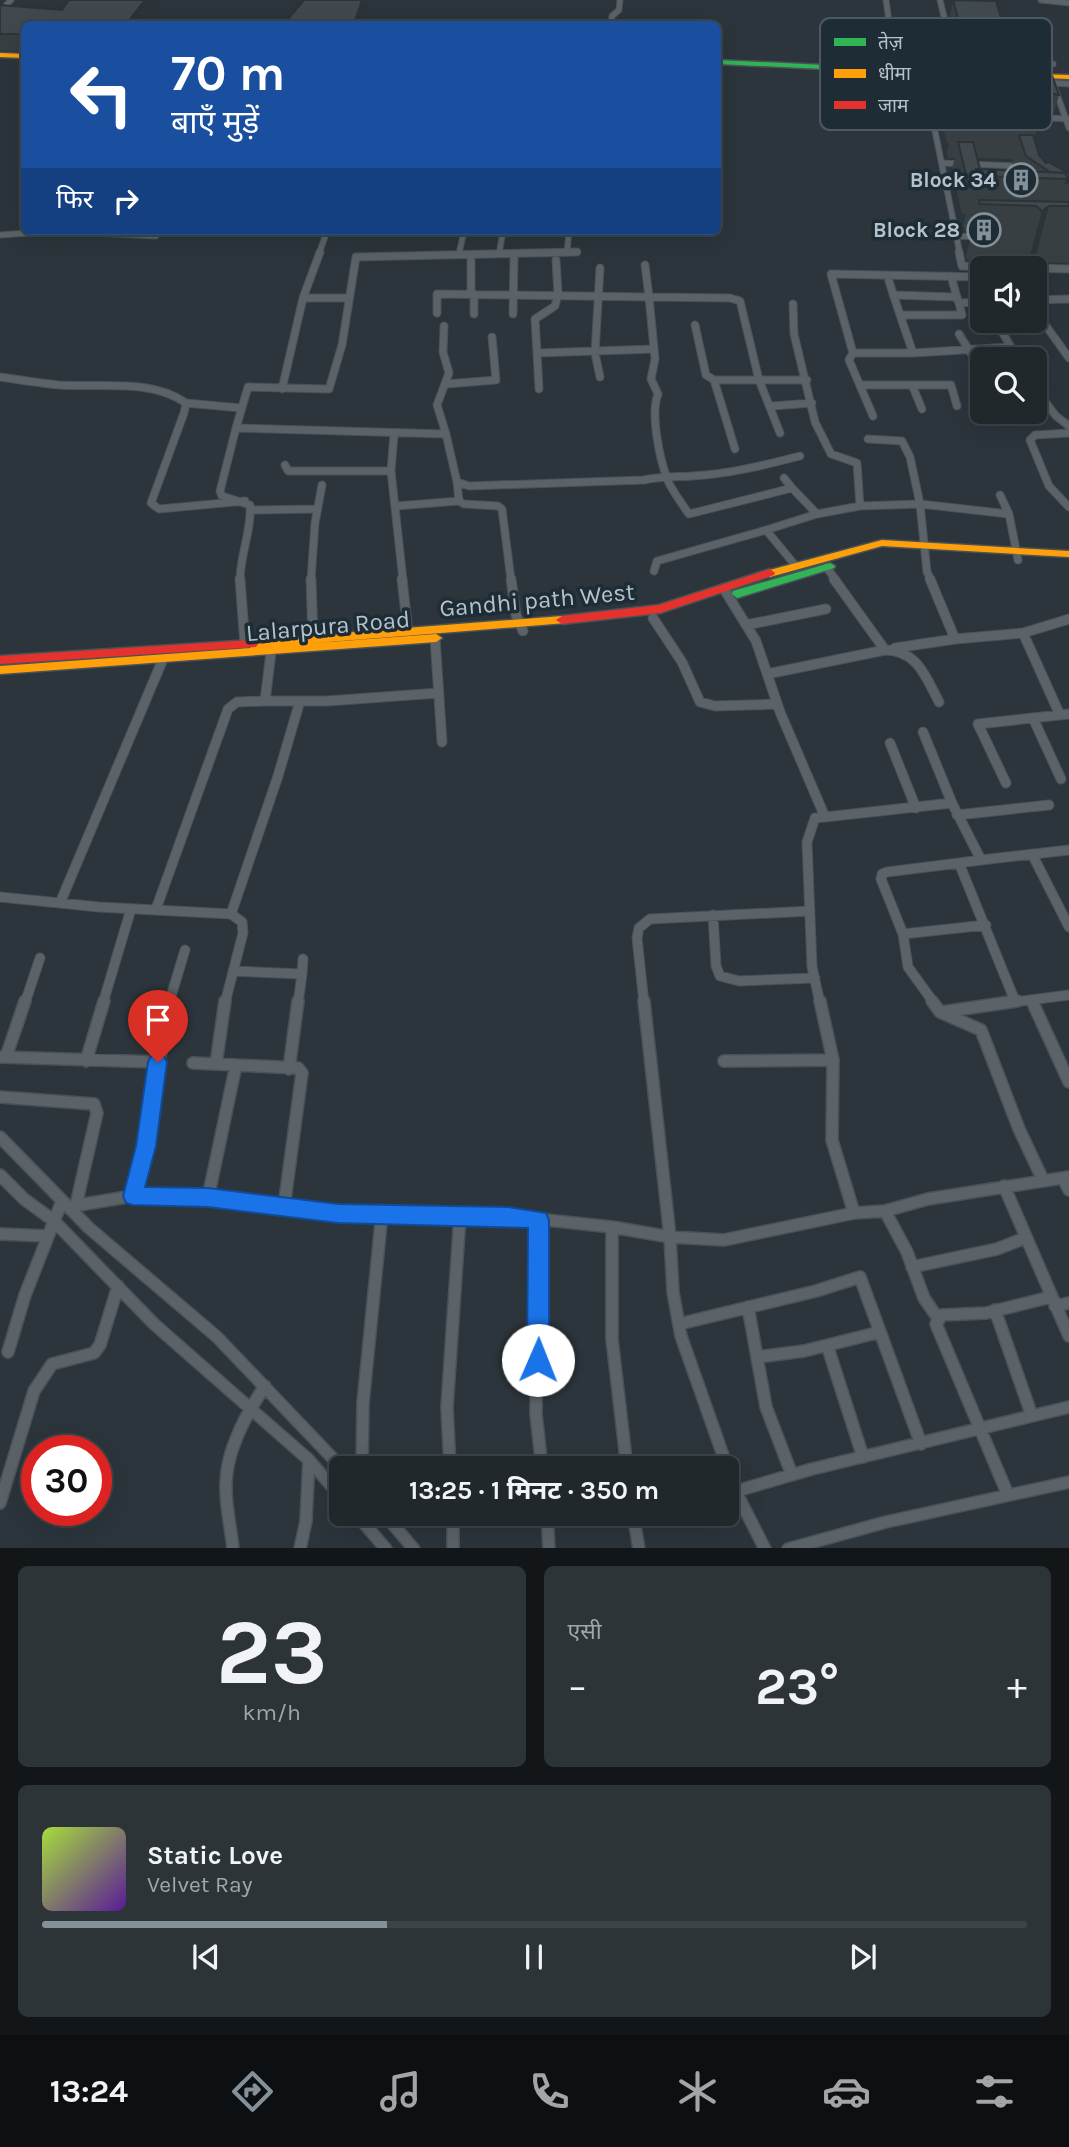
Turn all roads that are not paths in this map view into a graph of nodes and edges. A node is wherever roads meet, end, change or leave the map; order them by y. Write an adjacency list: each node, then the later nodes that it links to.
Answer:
1 (11, 0): 9 (street)
2 (620, 0): 16 (street)
3 (886, 0): 13 (street)
4 (940, 0): 8 (street)
5 (992, 0): 12 (street)
6 (1041, 0): 7 (street)
7 (1069, 3)
8 (943, 11): 10 (street); 14 (street)
9 (0, 12)
10 (956, 12)
11 (983, 12): 12 (street)
12 (996, 13): 15 (street)
13 (888, 18)
14 (944, 18)
15 (998, 18)
16 (611, 21)
17 (0, 55): 18 (street)
18 (21, 56)
19 (721, 62): 20 (street)
20 (820, 67)
21 (1069, 84): 22 (street)
22 (1067, 117): 23 (street)
23 (1069, 128)
24 (938, 130): 25 (street)
25 (940, 148): 26 (street); 27 (street)
26 (949, 148)
27 (942, 163): 28 (street); 33 (street)
28 (971, 164): 29 (street); 31 (street)
29 (1004, 166): 30 (street); 32 (street)
30 (1028, 166)
31 (974, 175)
32 (1007, 175)
33 (953, 219): 34 (street); 44 (street)
34 (964, 219)
35 (21, 229): 37 (street)
36 (21, 231): 37 (street)
37 (3, 232)
38 (132, 235): 39 (street)
39 (156, 235)
40 (326, 235): 71 (street)
41 (463, 235): 50 (street)
42 (502, 235): 51 (street)
43 (569, 235): 48 (street)
44 (956, 236): 45 (street); 46 (street)
45 (991, 237)
46 (958, 249): 47 (street); 56 (street)
47 (970, 250)
48 (567, 252): 49 (street); 51 (street)
49 (577, 252)
50 (459, 254): 51 (street); 72 (street)
51 (499, 254)
52 (514, 259): 65 (street)
53 (471, 260): 66 (street)
54 (556, 260): 67 (street)
55 (645, 265): 70 (street)
56 (970, 266)
57 (600, 268): 68 (street)
58 (1047, 268): 59 (street)
59 (1069, 269)
60 (1047, 274): 62 (street)
61 (887, 275): 63 (street); 69 (street); 92 (street)
62 (1069, 275)
63 (951, 276): 64 (street); 74 (street)
64 (970, 277)
65 (514, 293): 66 (street); 67 (street); 80 (street)
66 (472, 294): 78 (street); 79 (street)
67 (558, 294): 68 (street); 95 (street)
68 (598, 295): 70 (street); 91 (street)
69 (893, 295): 74 (street); 81 (street)
70 (649, 297): 89 (street); 100 (street)
71 (303, 298): 72 (street); 105 (street)
72 (348, 298): 105 (street)
73 (1069, 299): 75 (street)
74 (957, 300): 76 (street); 81 (street)
75 (1047, 300)
76 (970, 301)
77 (793, 304): 101 (street)
78 (437, 313)
79 (474, 314)
80 (513, 314)
81 (900, 316): 93 (street)
82 (695, 325): 99 (street)
83 (444, 326): 102 (street)
84 (1047, 327): 96 (street)
85 (1002, 333): 88 (street)
86 (959, 334): 90 (street)
87 (492, 337): 102 (street)
88 (1010, 347)
89 (654, 349): 91 (street); 126 (street)
90 (968, 350): 93 (street); 94 (street)
91 (596, 352): 95 (street); 98 (street)
92 (853, 353): 93 (street); 103 (street)
93 (913, 353)
94 (970, 353)
95 (537, 354): 106 (street)
96 (1069, 358)
97 (0, 377): 107 (street)
98 (600, 377)
99 (714, 380): 100 (street); 122 (street)
100 (759, 380): 101 (street); 111 (street)
101 (807, 380): 108 (street)
102 (446, 384): 120 (street)
103 (862, 384): 104 (street); 114 (street)
104 (912, 385): 110 (street); 113 (street)
105 (282, 389): 112 (street)
106 (539, 389)
107 (186, 403): 112 (street); 132 (street)
108 (812, 403): 111 (street); 136 (street)
109 (1047, 404): 115 (street)
110 (957, 405)
111 (772, 407): 117 (street)
112 (241, 408): 116 (street)
113 (922, 410)
114 (873, 416)
115 (1069, 426)
116 (236, 428): 119 (street); 132 (street)
117 (780, 433)
118 (1069, 433): 137 (street)
119 (394, 434): 120 (street); 125 (street)
120 (446, 434): 128 (street)
121 (868, 439): 134 (street)
122 (735, 449)
123 (800, 457): 126 (street)
124 (285, 465): 125 (street)
125 (391, 471): 135 (street)
126 (667, 475): 128 (street); 130 (street)
127 (783, 478): 130 (street)
128 (457, 482): 133 (street)
129 (322, 485): 138 (street)
130 (792, 488): 140 (street)
131 (1000, 495): 141 (street)
132 (245, 501): 139 (street)
133 (459, 501): 135 (street); 155 (street)
134 (920, 504): 136 (street); 141 (street); 143 (street)
135 (396, 506): 156 (street)
136 (860, 506): 140 (street)
137 (1069, 508)
138 (316, 509): 139 (street); 159 (street)
139 (251, 510): 161 (street)
140 (817, 514): 142 (street)
141 (1009, 514): 145 (street)
142 (766, 530): 147 (street); 149 (street)
143 (925, 549): 145 (street, Gandhi path West); 147 (street, Gandhi path West); 148 (street, Lalarpura Road); 160 (street)
144 (1069, 554): 145 (street, Gandhi path West)
145 (1017, 557): 146 (street)
146 (1069, 561)
147 (796, 565): 150 (street, Gandhi path West)
148 (826, 567): 150 (street, Lalarpura Road); 163 (street)
149 (654, 571)
150 (726, 593): 152 (street, Lalarpura Road); 154 (street); 155 (street, Gandhi path West)
151 (826, 609): 154 (street)
152 (653, 618): 155 (street, Lalarpura Road); 172 (street)
153 (1069, 619): 157 (street)
154 (746, 625): 167 (street)
155 (521, 628): 156 (street, Gandhi path West); 158 (street, Lalarpura Road)
156 (408, 632): 159 (street, Gandhi path West)
157 (1023, 633): 160 (street); 173 (street)
158 (435, 638): 162 (street, Lalarpura Road); 168 (street)
159 (313, 639): 162 (street, Gandhi path West)
160 (955, 639): 163 (street)
161 (245, 645): 162 (street, Gandhi path West); 165 (street, Gandhi path West)
162 (272, 647): 164 (street, Lalarpura Road); 169 (street)
163 (889, 649): 167 (street); 171 (street)
164 (163, 659): 166 (street, Lalarpura Road); 190 (street)
165 (0, 660)
166 (0, 670)
167 (767, 674): 172 (street)
168 (439, 693): 170 (street); 176 (street)
169 (265, 701): 170 (street); 192 (street)
170 (300, 701): 194 (street)
171 (939, 702)
172 (777, 704): 184 (street)
173 (1065, 714): 174 (street)
174 (1033, 718): 178 (street); 179 (street)
175 (923, 732): 180 (street)
176 (442, 742)
177 (890, 743): 182 (street)
178 (1061, 779)
179 (1006, 783)
180 (952, 803): 182 (street); 183 (street)
181 (1049, 805): 183 (street)
182 (916, 808): 184 (street)
183 (957, 816): 187 (street)
184 (825, 817): 193 (street)
185 (1069, 850): 186 (street)
186 (1032, 854): 187 (street); 197 (street)
187 (981, 860): 188 (street)
188 (959, 863): 196 (street); 198 (street)
189 (0, 897): 190 (street)
190 (60, 903): 191 (street)
191 (131, 909): 192 (street); 211 (street)
192 (156, 909): 194 (street)
193 (810, 911): 195 (street); 204 (street)
194 (232, 914): 202 (street)
195 (713, 915): 204 (street); 239 (street)
196 (986, 925): 198 (street); 206 (street)
197 (1069, 927)
198 (903, 934): 208 (street)
199 (185, 950): 213 (street)
200 (40, 958): 209 (street)
201 (303, 959): 203 (street)
202 (233, 971): 203 (street); 215 (street)
203 (302, 974): 217 (street)
204 (814, 978): 210 (street)
205 (1069, 995): 207 (street)
206 (1015, 1001): 207 (street); 208 (street)
207 (1032, 1001): 218 (street)
208 (940, 1012): 223 (street)
209 (3, 1057): 211 (street)
210 (833, 1060): 212 (street); 232 (street)
211 (86, 1061): 213 (street)
212 (724, 1061)
213 (158, 1062): 226 (street)
214 (194, 1063): 215 (street)
215 (216, 1064): 216 (street)
216 (236, 1065): 217 (street); 227 (street)
217 (289, 1069): 229 (street)
218 (1069, 1082)
219 (0, 1097): 228 (street)
220 (0, 1137): 228 (street)
221 (0, 1175): 235 (street)
222 (1066, 1177): 223 (street); 225 (street)
223 (1043, 1180): 224 (street)
224 (1004, 1186): 230 (street); 240 (street)
225 (1069, 1190)
226 (133, 1196): 227 (street); 228 (street)
227 (208, 1198): 229 (street)
228 (68, 1204): 235 (street); 254 (street)
229 (284, 1207): 231 (street)
230 (885, 1211): 232 (street); 241 (street)
231 (382, 1213): 233 (street); 261 (street)
232 (854, 1213): 239 (street)
233 (460, 1216): 234 (street); 262 (street)
234 (538, 1220): 236 (street); 263 (street)
235 (54, 1221): 238 (street); 242 (street)
236 (612, 1227): 239 (street); 264 (street)
237 (0, 1234): 238 (street)
238 (47, 1236): 252 (street)
239 (670, 1237): 248 (street)
240 (1025, 1238): 241 (street); 243 (street)
241 (912, 1267): 247 (street)
242 (118, 1286): 255 (street); 273 (street)
243 (1053, 1301): 244 (street); 246 (street); 250 (street)
244 (1069, 1303)
245 (748, 1307): 248 (street); 249 (street); 253 (street)
246 (995, 1310): 247 (street); 257 (street)
247 (939, 1320): 258 (street)
248 (679, 1324): 265 (street)
249 (880, 1332): 251 (street); 259 (street)
250 (1069, 1336)
251 (828, 1348): 253 (street); 266 (street)
252 (8, 1352)
253 (757, 1357): 268 (street)
254 (265, 1386): 255 (street); 260 (street)
255 (250, 1407): 267 (street); 280 (street)
256 (1069, 1407): 257 (street)
257 (1032, 1416): 258 (street)
258 (980, 1429): 259 (street); 272 (street)
259 (921, 1444): 266 (street)
260 (331, 1456)
261 (362, 1456)
262 (449, 1456)
263 (541, 1456)
264 (626, 1456)
265 (720, 1456)
266 (863, 1457): 268 (street)
267 (309, 1460): 270 (street); 281 (street)
268 (792, 1475): 271 (street)
269 (1069, 1482): 272 (street)
270 (329, 1483)
271 (739, 1491)
272 (1008, 1495): 288 (street)
273 (0, 1503)
274 (739, 1506): 287 (street)
275 (366, 1526): 282 (street)
276 (394, 1526): 283 (street)
277 (453, 1526): 284 (street)
278 (548, 1526): 285 (street)
279 (635, 1526): 286 (street)
280 (233, 1548)
281 (300, 1548)
282 (385, 1548)
283 (413, 1548)
284 (453, 1548)
285 (550, 1548)
286 (639, 1548)
287 (764, 1548)
288 (791, 1548)

